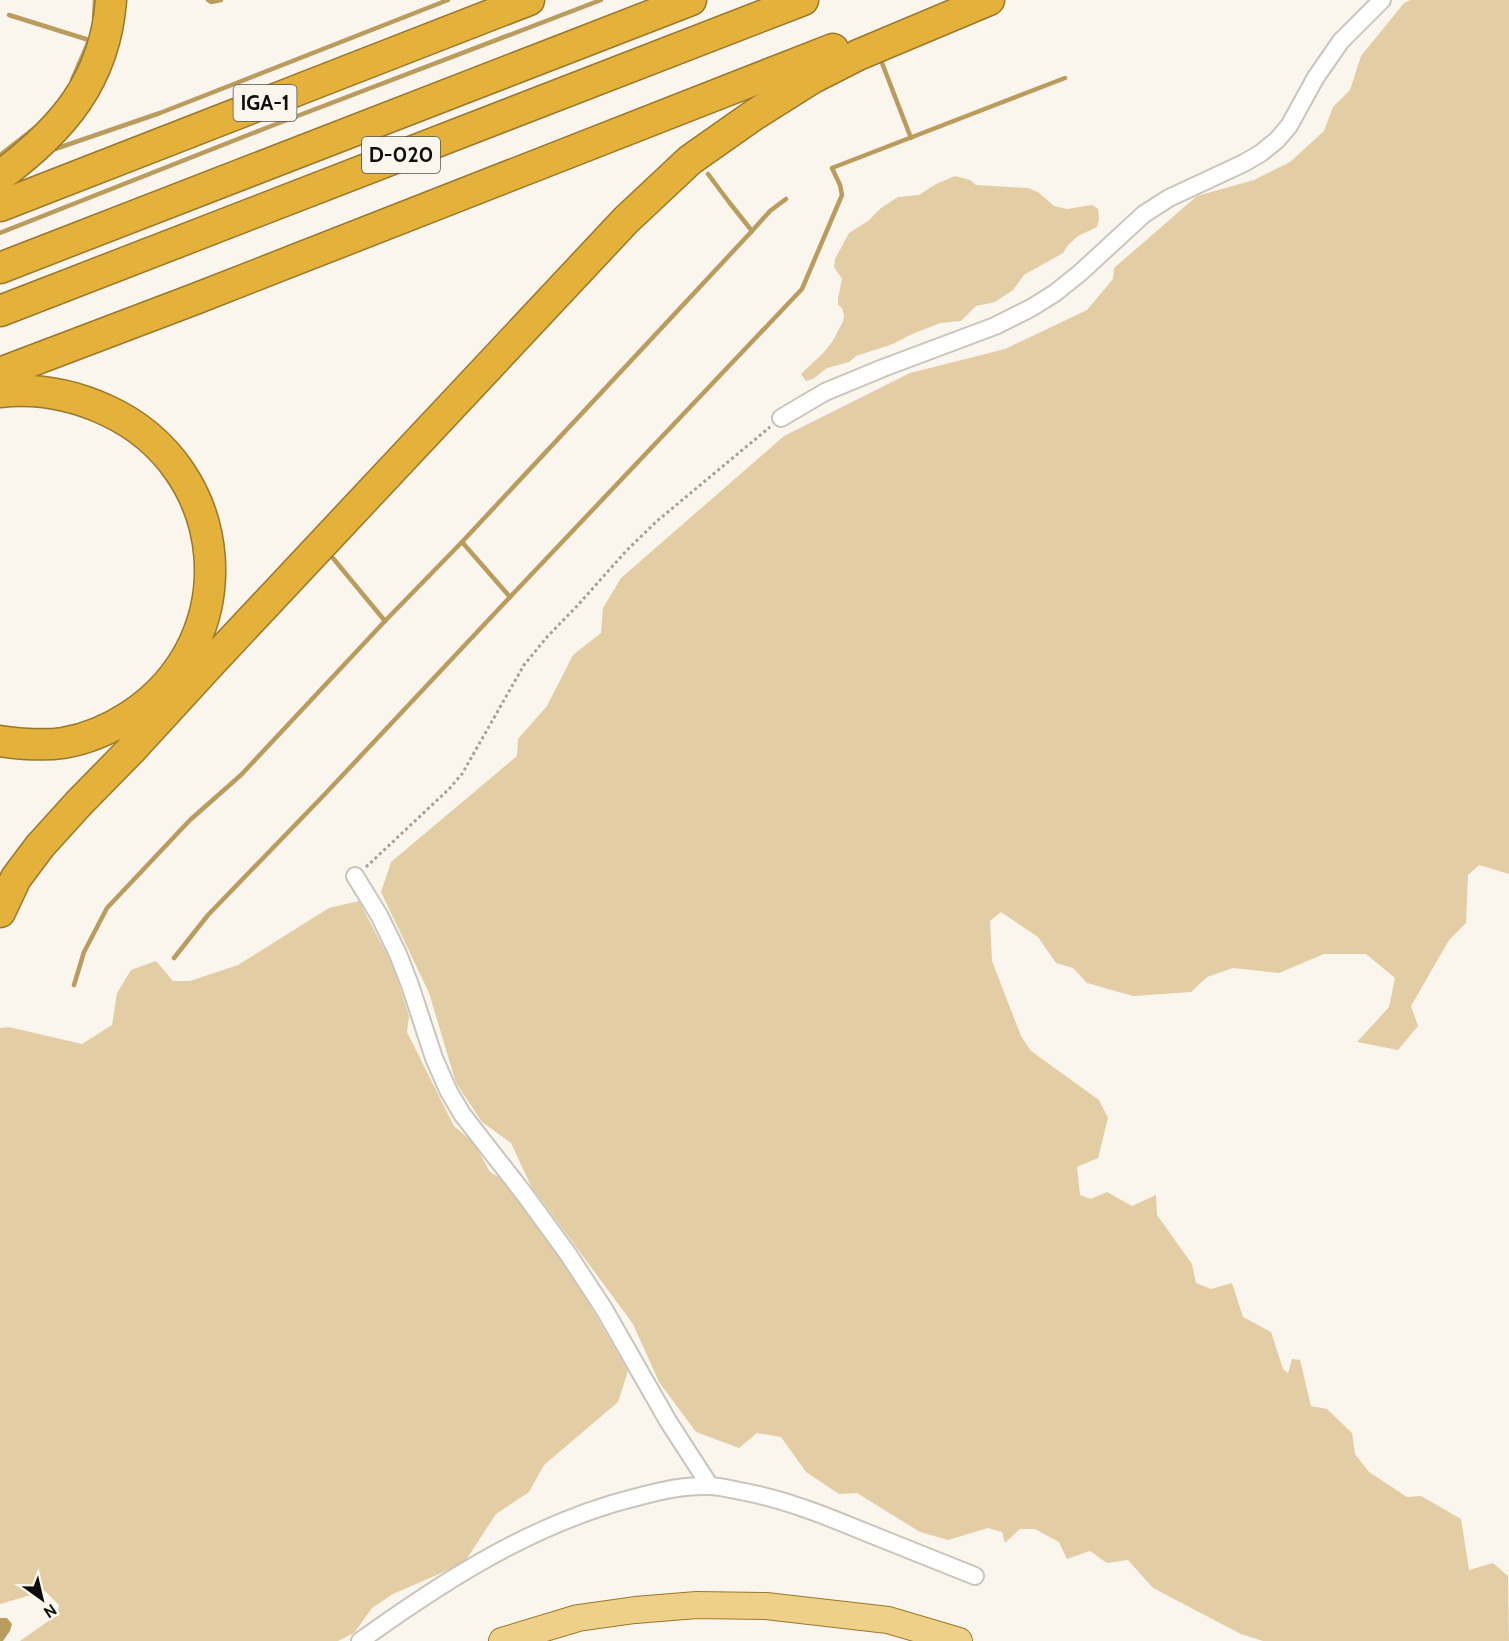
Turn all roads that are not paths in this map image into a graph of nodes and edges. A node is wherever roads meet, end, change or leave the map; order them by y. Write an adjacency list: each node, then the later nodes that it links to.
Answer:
1 (111, 0): 8 (highway)
2 (529, 0): 9 (highway, IGA-1)
3 (691, 0): 10 (highway, D-020)
4 (803, 0): 11 (highway, D-020)
5 (963, 0): 12 (highway)
6 (989, 0): 17 (highway)
7 (1382, 0): 14 (street)
8 (0, 176)
9 (0, 206)
10 (0, 268)
11 (0, 311)
12 (0, 373)
13 (0, 392): 15 (highway)
14 (781, 418)
15 (0, 741)
16 (356, 876): 18 (street)
17 (0, 912)
18 (710, 1486): 19 (street); 20 (street)
19 (975, 1576)
20 (360, 1641)
21 (502, 1641): 22 (main road)
22 (959, 1641)

